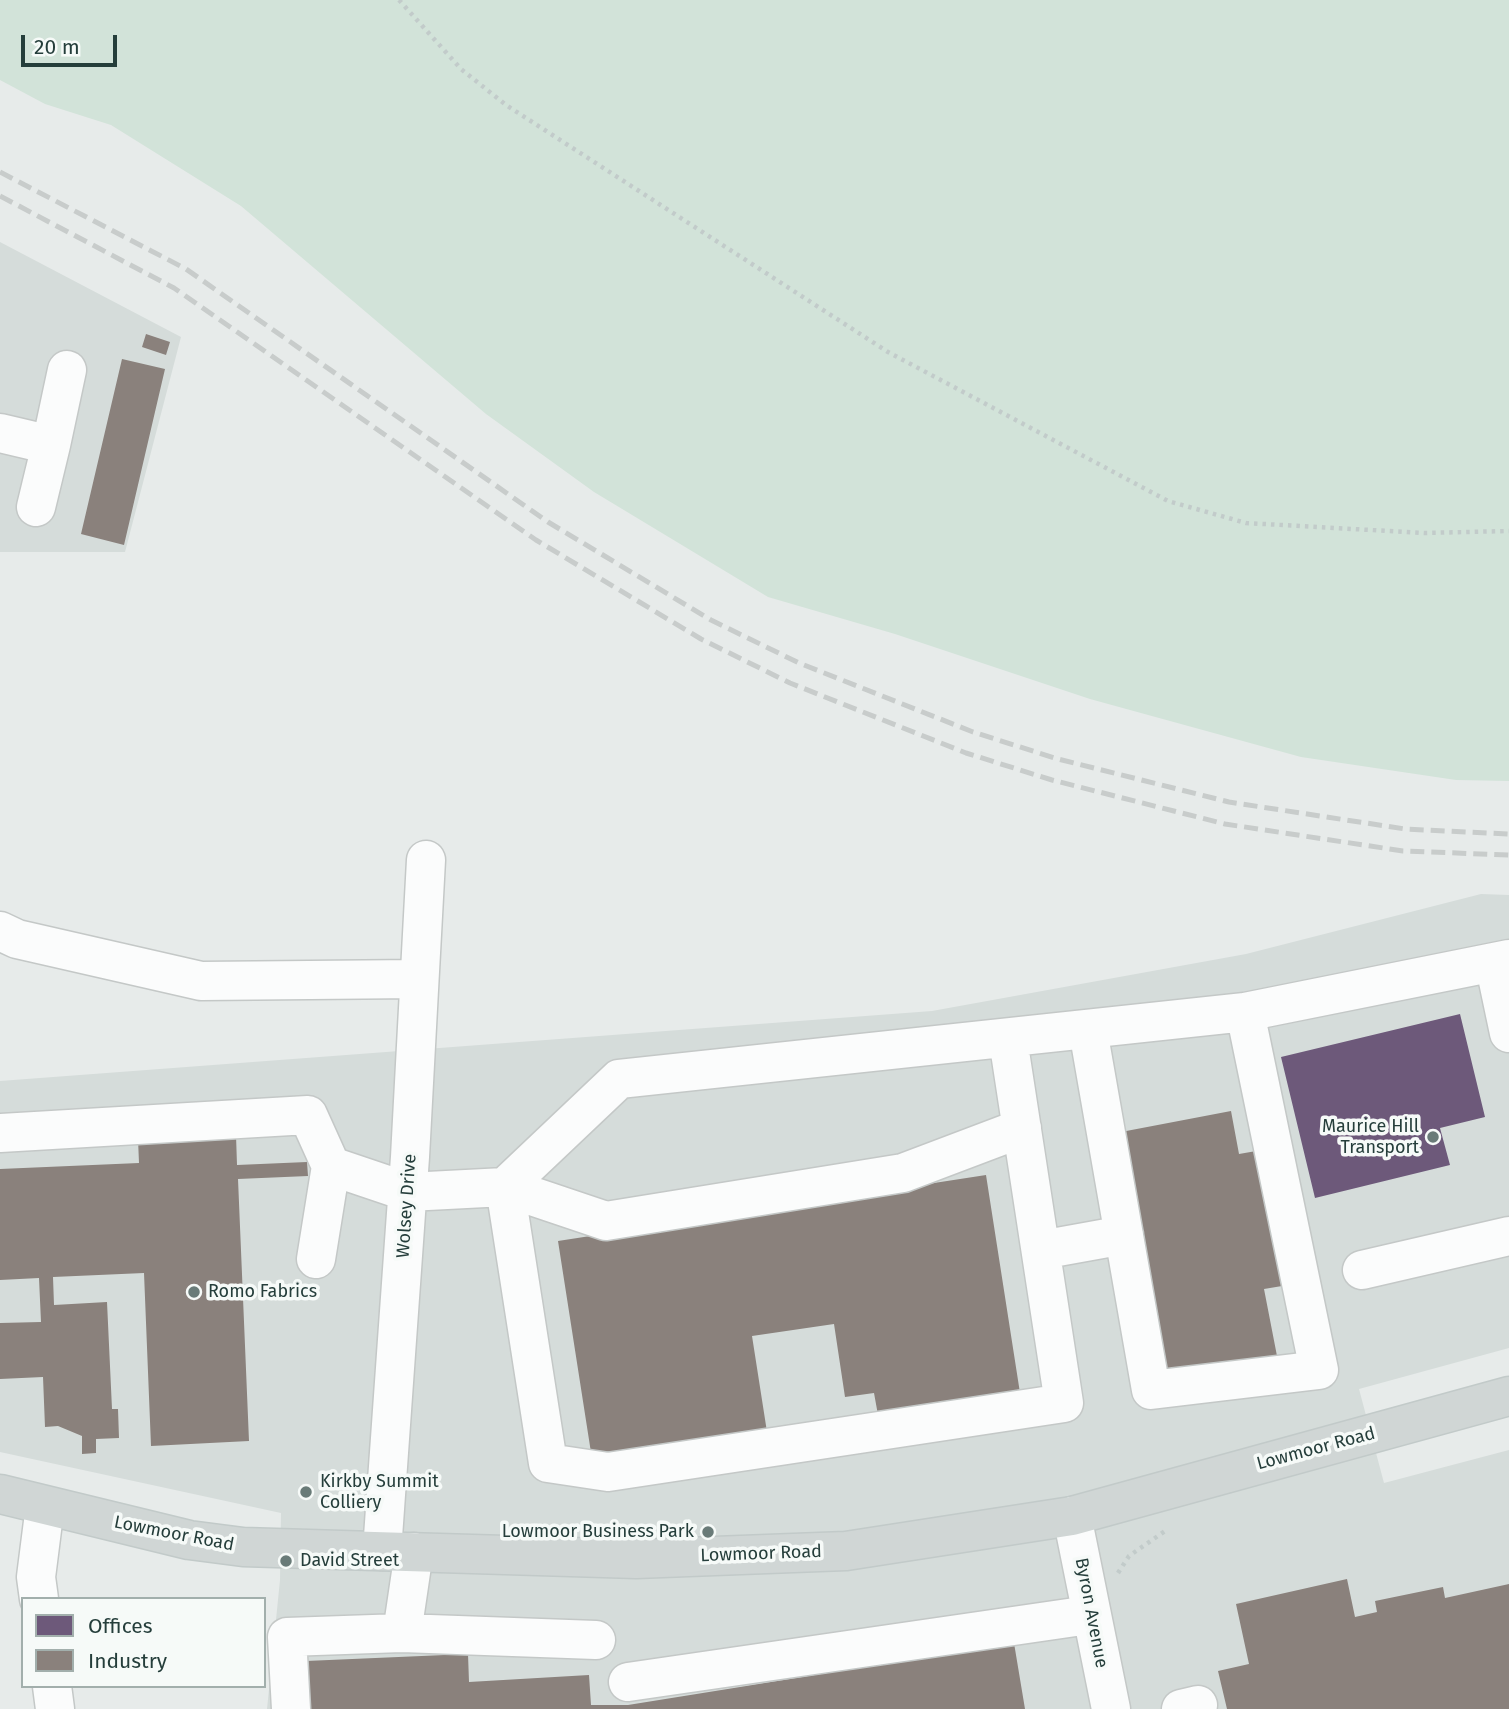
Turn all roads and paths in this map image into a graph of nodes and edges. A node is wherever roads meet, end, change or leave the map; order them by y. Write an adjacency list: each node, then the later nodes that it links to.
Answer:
1 (399, 0): 6 (path)
2 (67, 370): 4 (street)
3 (0, 433): 4 (street)
4 (51, 445): 5 (street)
5 (36, 507)
6 (1509, 531)
7 (426, 860): 10 (street, Wolsey Drive)
8 (0, 931): 10 (street)
9 (1502, 960): 11 (street); 13 (street)
10 (418, 979): 19 (street, Wolsey Drive)
11 (1245, 1012): 12 (street); 20 (street)
12 (1088, 1030): 14 (street); 20 (street)
13 (1509, 1033)
14 (1008, 1039): 15 (street); 18 (street)
15 (1022, 1128): 18 (street); 22 (street)
16 (0, 1133): 17 (street)
17 (331, 1167): 19 (street); 23 (street)
18 (505, 1187): 19 (street); 22 (street)
19 (408, 1192): 29 (street, Wolsey Drive)
20 (1124, 1235): 22 (street)
21 (1509, 1236): 24 (street)
22 (1041, 1250)
23 (316, 1259)
24 (1362, 1270)
25 (1509, 1396): 28 (main road, Lowmoor Road)
26 (0, 1494): 27 (main road, Lowmoor Road)
27 (45, 1506): 29 (main road, Lowmoor Road); 30 (street)
28 (1072, 1516): 29 (main road, Lowmoor Road); 31 (street, Byron Avenue)
29 (398, 1552): 32 (street, Wolsey Drive)
30 (39, 1597)
31 (1089, 1615): 34 (street); 38 (street, Byron Avenue)
32 (402, 1633): 33 (street); 37 (street)
33 (596, 1640)
34 (628, 1682)
35 (52, 1688): 36 (street)
36 (55, 1709)
37 (291, 1709)
38 (1111, 1709)

